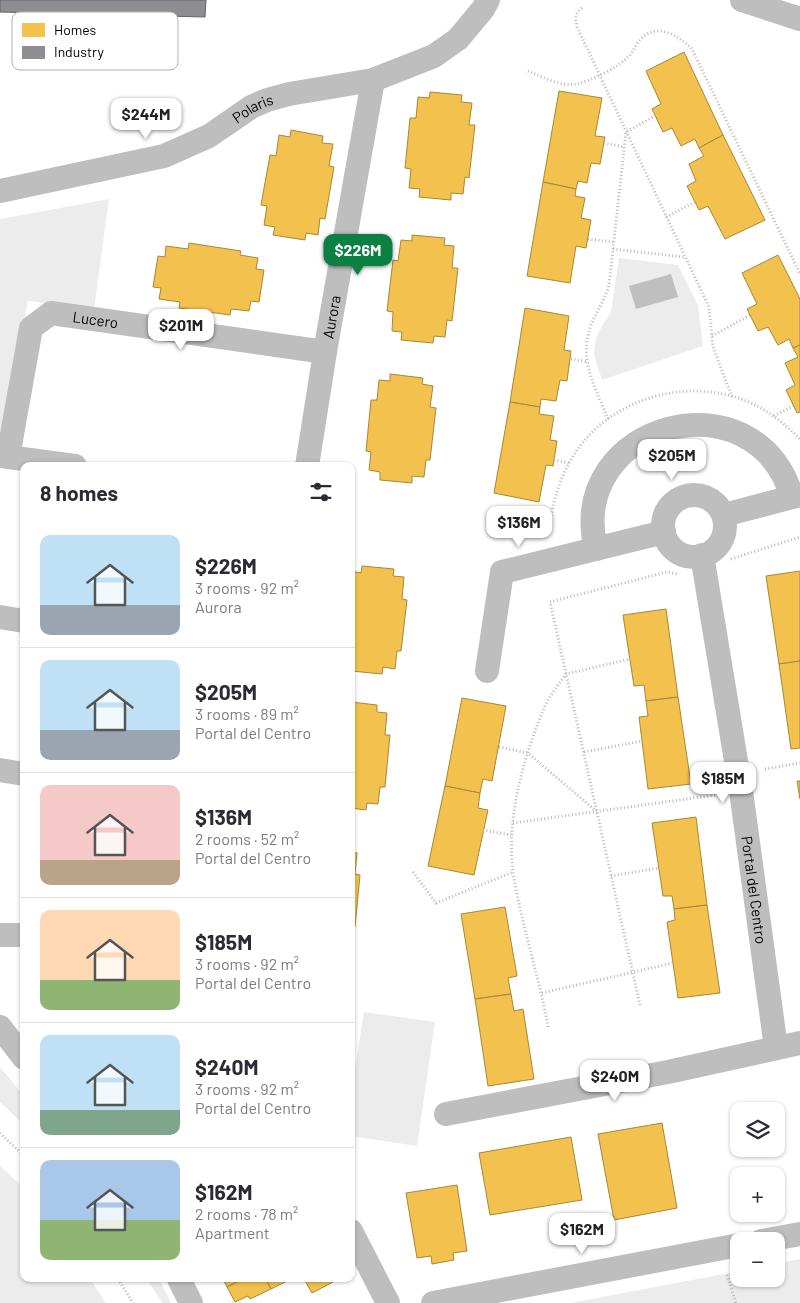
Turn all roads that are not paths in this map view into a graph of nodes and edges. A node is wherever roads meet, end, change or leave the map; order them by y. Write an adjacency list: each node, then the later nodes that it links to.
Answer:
1 (488, 0): 4 (street, Polaris)
2 (742, 0): 3 (street)
3 (800, 19)
4 (373, 80): 5 (street, Polaris); 6 (street, Aurora)
5 (0, 192)
6 (325, 352): 7 (street, Lucero); 9 (street, Aurora)
7 (4, 456): 8 (street)
8 (47, 462)
9 (308, 462)
10 (796, 496): 11 (street); 13 (street)
11 (724, 515): 12 (street); 14 (street)
12 (664, 532): 13 (street); 14 (street)
13 (596, 549): 17 (street)
14 (704, 564): 24 (street, Portal del Centro)
15 (0, 617): 16 (street)
16 (20, 620)
17 (487, 671)
18 (0, 770): 19 (street)
19 (20, 773)
20 (0, 935): 21 (street)
21 (20, 935)
22 (0, 1027): 25 (street)
23 (800, 1043): 24 (street)
24 (776, 1048): 26 (street)
25 (20, 1053)
26 (446, 1114)
27 (800, 1234): 28 (street)
28 (785, 1237)
29 (355, 1239): 33 (street)
30 (730, 1248): 34 (street)
31 (180, 1282): 32 (street)
32 (191, 1303)
33 (388, 1303)
34 (433, 1303)

